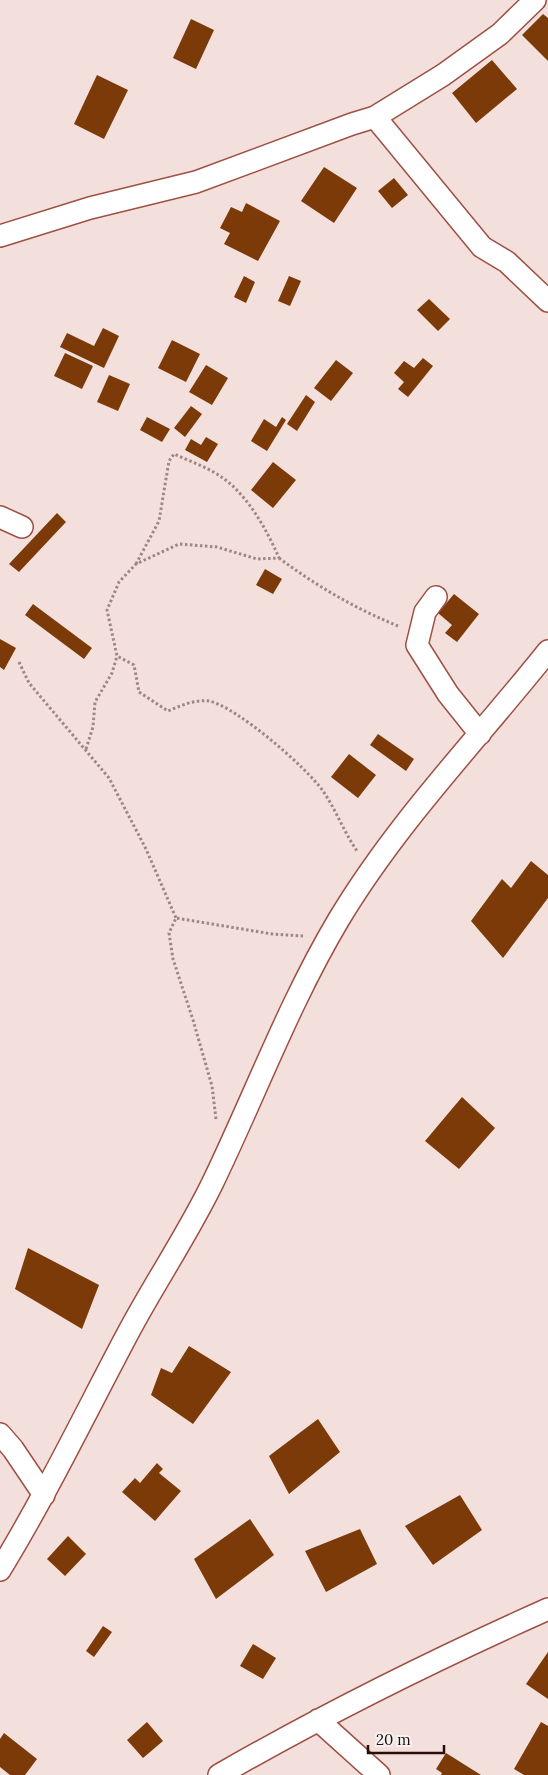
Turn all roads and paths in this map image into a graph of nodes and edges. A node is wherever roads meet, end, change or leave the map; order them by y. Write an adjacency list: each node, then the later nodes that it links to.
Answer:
1 (535, 0): 2 (street)
2 (375, 118): 3 (street); 4 (street)
3 (0, 236)
4 (548, 301)
5 (0, 516): 6 (street)
6 (22, 527)
7 (279, 558): 8 (path); 8 (path); 10 (path)
8 (136, 564): 12 (path)
9 (436, 596): 10 (street)
10 (420, 634): 14 (street)
11 (548, 651): 14 (street)
12 (117, 656): 15 (path); 16 (path)
13 (19, 662): 15 (path)
14 (480, 734): 16 (street)
15 (86, 749): 17 (path)
16 (370, 870): 18 (street)
17 (176, 918): 18 (path); 19 (path)
18 (327, 941): 21 (street)
19 (217, 1125)
20 (0, 1434): 21 (street)
21 (44, 1495): 22 (street)
22 (0, 1570)
23 (548, 1609): 24 (street)
24 (318, 1720): 25 (street); 26 (street)
25 (219, 1775)
26 (379, 1775)

